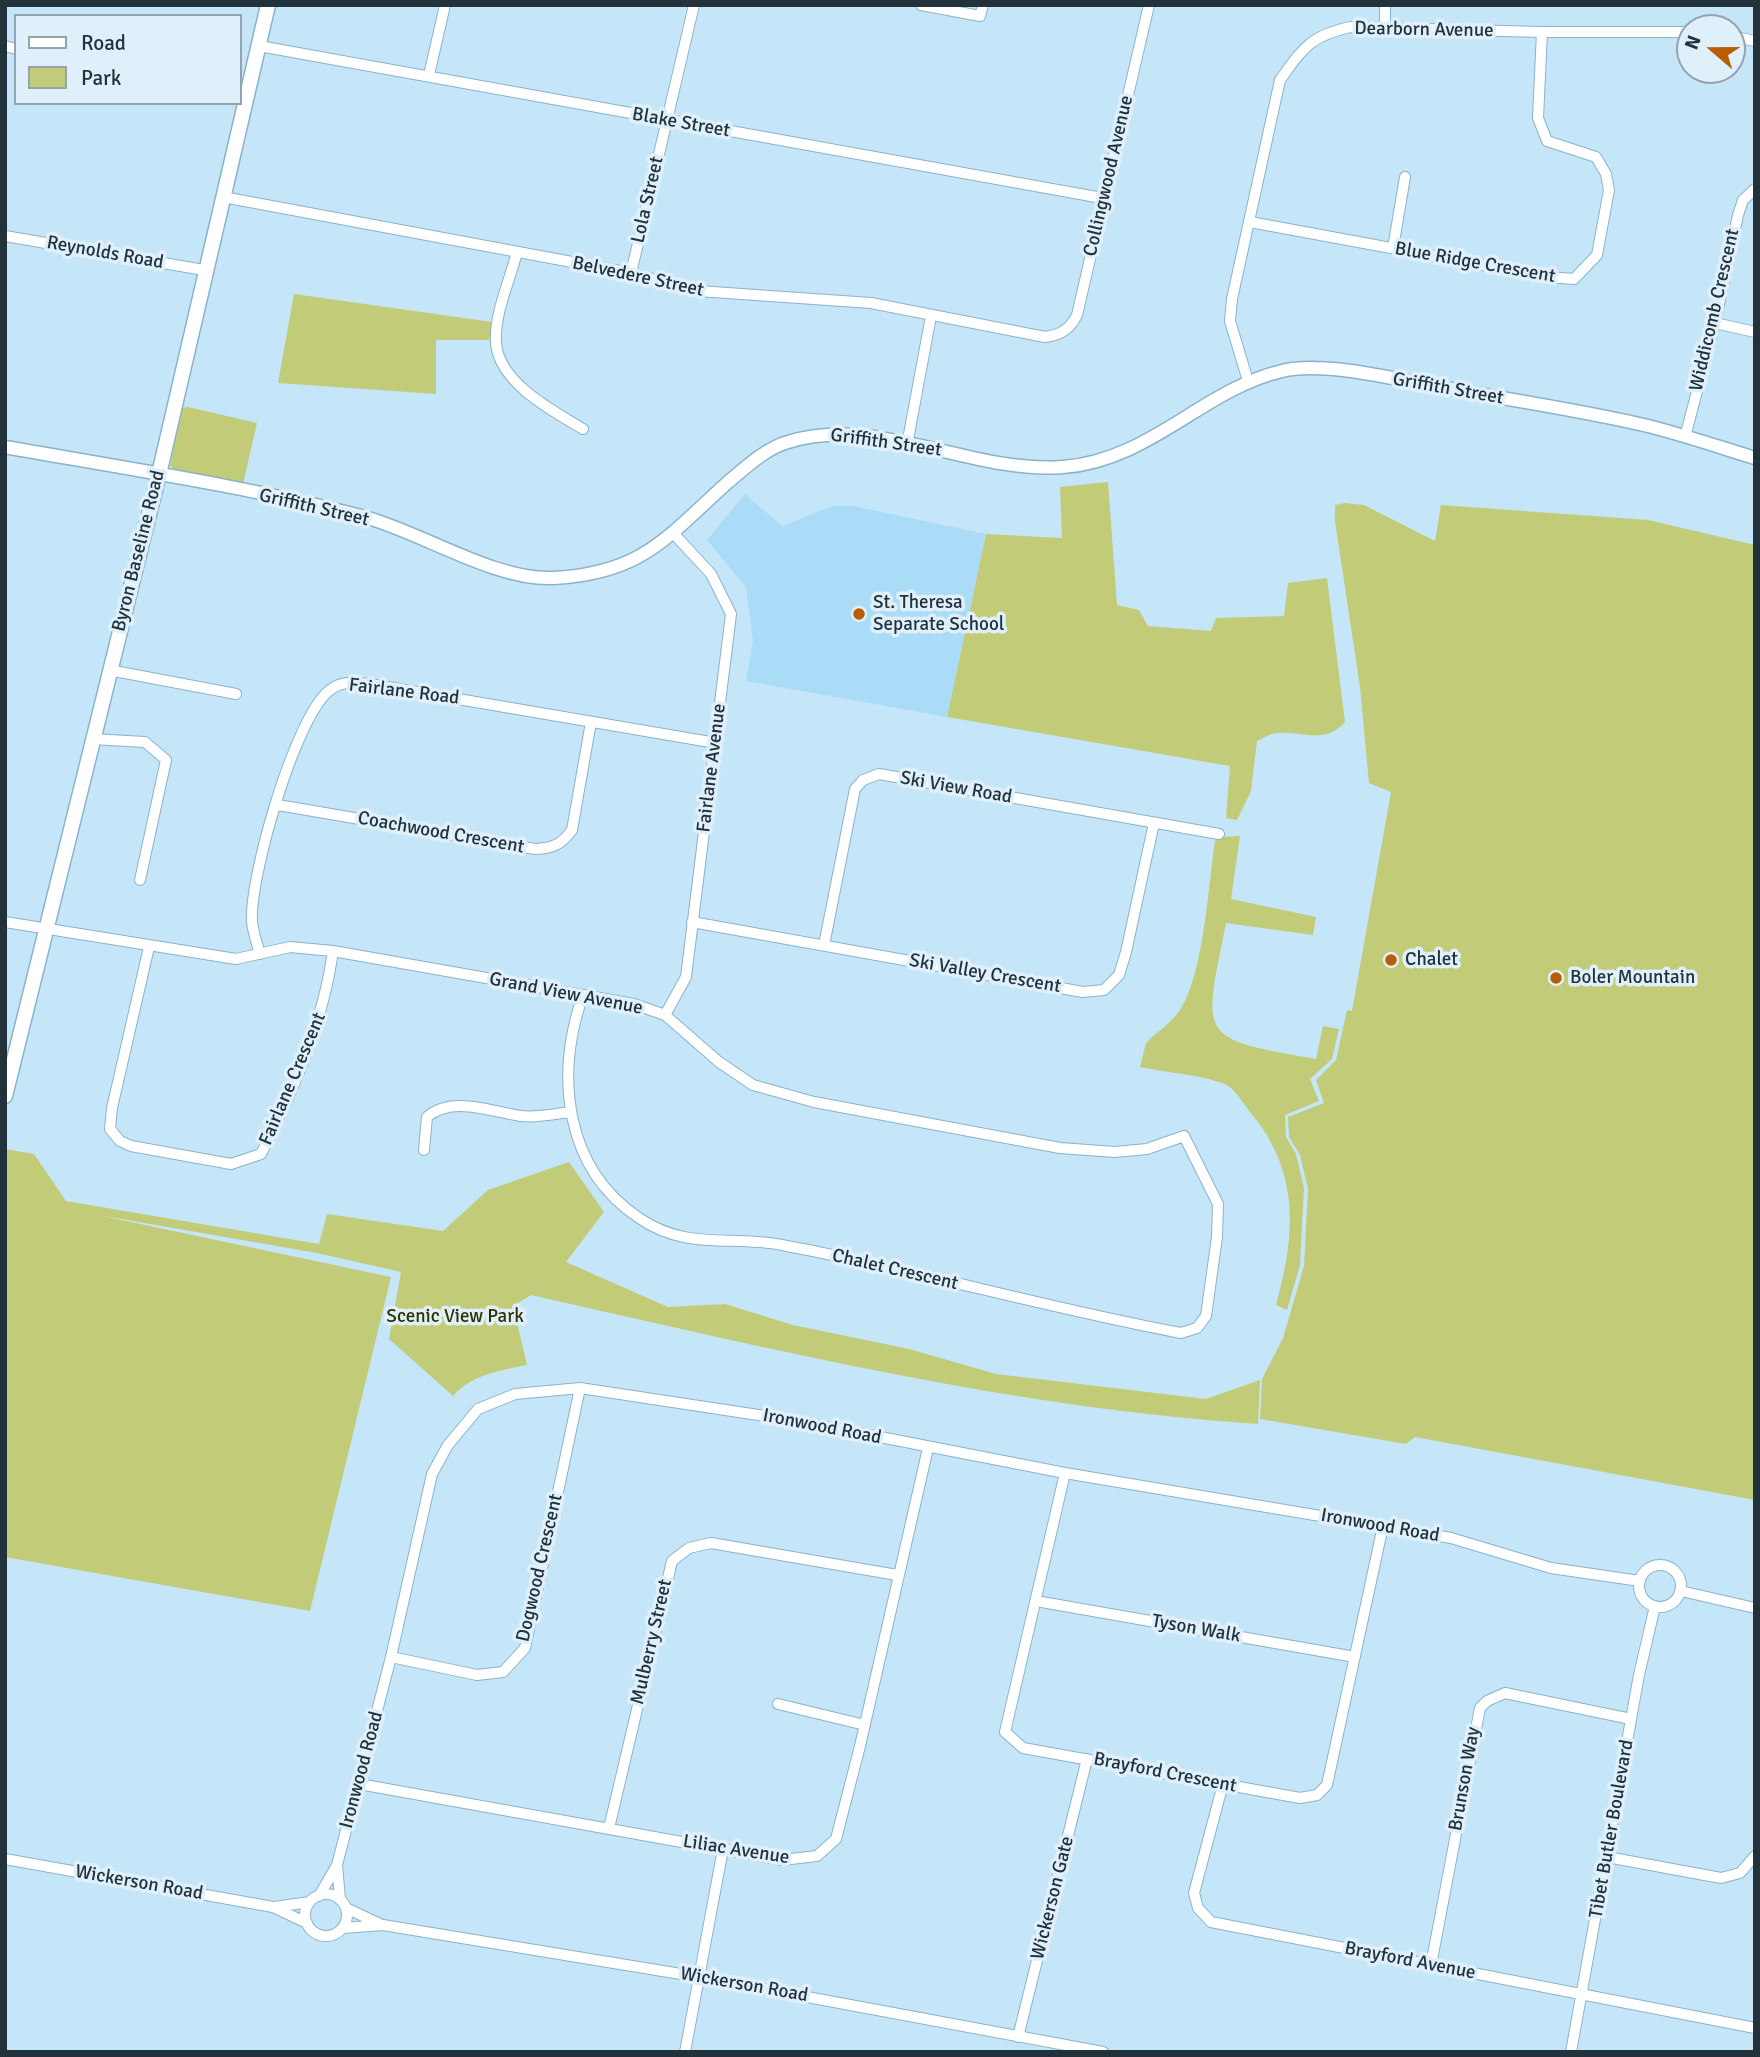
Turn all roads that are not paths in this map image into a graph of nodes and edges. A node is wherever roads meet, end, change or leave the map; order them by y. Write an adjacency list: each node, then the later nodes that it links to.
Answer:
1 (268, 5): 11 (main road, Byron Baseline Road)
2 (445, 5): 12 (street)
3 (694, 5): 15 (street, Lola Street)
4 (922, 5): 5 (street)
5 (983, 5)
6 (1149, 5): 19 (street, Collingwood Avenue)
7 (1385, 5): 8 (street)
8 (1385, 28): 9 (street, Dearborn Avenue); 20 (street, Dearborn Avenue)
9 (1542, 32): 10 (street, Dearborn Avenue); 22 (street, Blue Ridge Crescent)
10 (1676, 32)
11 (259, 46): 12 (street, Blake Street); 13 (main road, Byron Baseline Road)
12 (429, 75): 15 (street, Blake Street)
13 (242, 100)
14 (241, 105): 18 (main road, Byron Baseline Road)
15 (666, 120): 19 (street, Blake Street); 25 (street, Lola Street)
16 (1405, 177): 22 (street)
17 (1755, 189): 27 (street, Widdicomb Crescent)
18 (223, 197): 23 (street, Belvedere Street); 24 (main road, Byron Baseline Road)
19 (1102, 198): 29 (street, Collingwood Avenue)
20 (1250, 222): 22 (street, Blue Ridge Crescent); 30 (street, Dearborn Avenue)
21 (5, 236): 24 (street, Reynolds Road)
22 (1393, 248)
23 (517, 252): 25 (street, Belvedere Street); 31 (street)
24 (204, 270): 36 (main road, Byron Baseline Road)
25 (631, 273): 26 (street, Belvedere Street)
26 (931, 316): 29 (street, Belvedere Street); 33 (street)
27 (1715, 323): 28 (street); 32 (street, Widdicomb Crescent)
28 (1755, 332)
29 (1055, 336)
30 (1248, 381): 32 (street, Griffith Street); 33 (street, Griffith Street)
31 (583, 429)
32 (1685, 437): 35 (street, Griffith Street)
33 (907, 445): 37 (street, Griffith Street)
34 (5, 447): 36 (street, Griffith Street)
35 (1755, 458)
36 (159, 474): 37 (street, Griffith Street); 38 (main road, Byron Baseline Road)
37 (674, 534): 42 (street, Fairlane Avenue)
38 (109, 670): 39 (street); 41 (main road, Byron Baseline Road)
39 (236, 694)
40 (591, 722): 42 (street, Fairlane Road); 43 (street, Fairlane Road); 43 (street, Coachwood Crescent)
41 (92, 738): 46 (street); 49 (main road, Byron Baseline Road)
42 (716, 743): 48 (street, Fairlane Avenue)
43 (278, 805): 53 (street, Fairlane Road)
44 (1154, 823): 45 (street, Ski View Road); 50 (street, Ski Valley Crescent); 50 (street, Ski View Road)
45 (1219, 834)
46 (140, 880)
47 (5, 922): 49 (street, Grand View Avenue)
48 (692, 922): 50 (street, Ski Valley Crescent); 55 (street, Fairlane Avenue)
49 (47, 929): 51 (street, Grand View Avenue); 56 (main road, Byron Baseline Road)
50 (824, 945)
51 (149, 947): 52 (street, Fairlane Crescent); 53 (street, Grand View Avenue)
52 (333, 951): 53 (street, Grand View Avenue); 54 (street, Grand View Avenue)
53 (260, 954)
54 (583, 995): 55 (street, Grand View Avenue); 57 (street, Chalet Crescent)
55 (665, 1015): 58 (street, Grand View Avenue)
56 (5, 1096)
57 (570, 1112): 58 (street, Chalet Crescent); 59 (street)
58 (1184, 1136)
59 (424, 1150)
60 (580, 1388): 61 (street, Ironwood Road); 70 (street, Ironwood Road); 70 (street, Dogwood Crescent)
61 (928, 1448): 62 (street, Ironwood Road); 64 (street, Liliac Avenue)
62 (1065, 1473): 63 (street, Ironwood Road); 67 (street, Brayford Crescent)
63 (1383, 1526): 65 (street, Ironwood Road); 71 (street, Brayford Crescent)
64 (897, 1575): 74 (street, Liliac Avenue); 78 (street, Mulberry Street)
65 (1640, 1581): 66 (street); 68 (street)
66 (1681, 1591): 68 (street); 69 (street)
67 (1036, 1601): 71 (street, Tyson Walk); 75 (street, Brayford Crescent)
68 (1655, 1606): 73 (street, Tibet Butler Boulevard)
69 (1755, 1608)
70 (391, 1657): 76 (street, Ironwood Road)
71 (1355, 1657): 77 (street, Brayford Crescent)
72 (778, 1704): 74 (street)
73 (1631, 1719): 81 (street, Tibet Butler Boulevard); 90 (street, Brunson Way)
74 (865, 1725): 79 (street, Liliac Avenue)
75 (1087, 1759): 77 (street, Brayford Crescent); 94 (street, Wickerson Gate)
76 (359, 1784): 78 (street, Liliac Avenue); 83 (street, Ironwood Road)
77 (1223, 1784): 90 (street, Brayford Avenue)
78 (609, 1828): 79 (street, Liliac Avenue)
79 (723, 1849): 91 (street)
80 (1755, 1856): 81 (street)
81 (1607, 1857): 92 (street, Tibet Butler Boulevard)
82 (5, 1859): 86 (street, Wickerson Road)
83 (337, 1865): 84 (street, Ironwood Road); 85 (street, Ironwood Road)
84 (314, 1899): 85 (street); 86 (street, Wickerson Road); 87 (street)
85 (343, 1903): 88 (street, Wickerson Road); 89 (street)
86 (273, 1907): 87 (street, Wickerson Road)
87 (307, 1923): 89 (street)
88 (383, 1925): 89 (street, Wickerson Road); 91 (street, Wickerson Road)
89 (342, 1928)
90 (1431, 1965): 92 (street, Brayford Avenue)
91 (700, 1977): 94 (street, Wickerson Road); 95 (street)
92 (1582, 1994): 93 (street, Brayford Avenue); 97 (street, Tibet Butler Boulevard)
93 (1755, 2028)
94 (1018, 2037): 96 (street, Wickerson Road)
95 (685, 2052)
96 (1104, 2052)
97 (1571, 2052)

